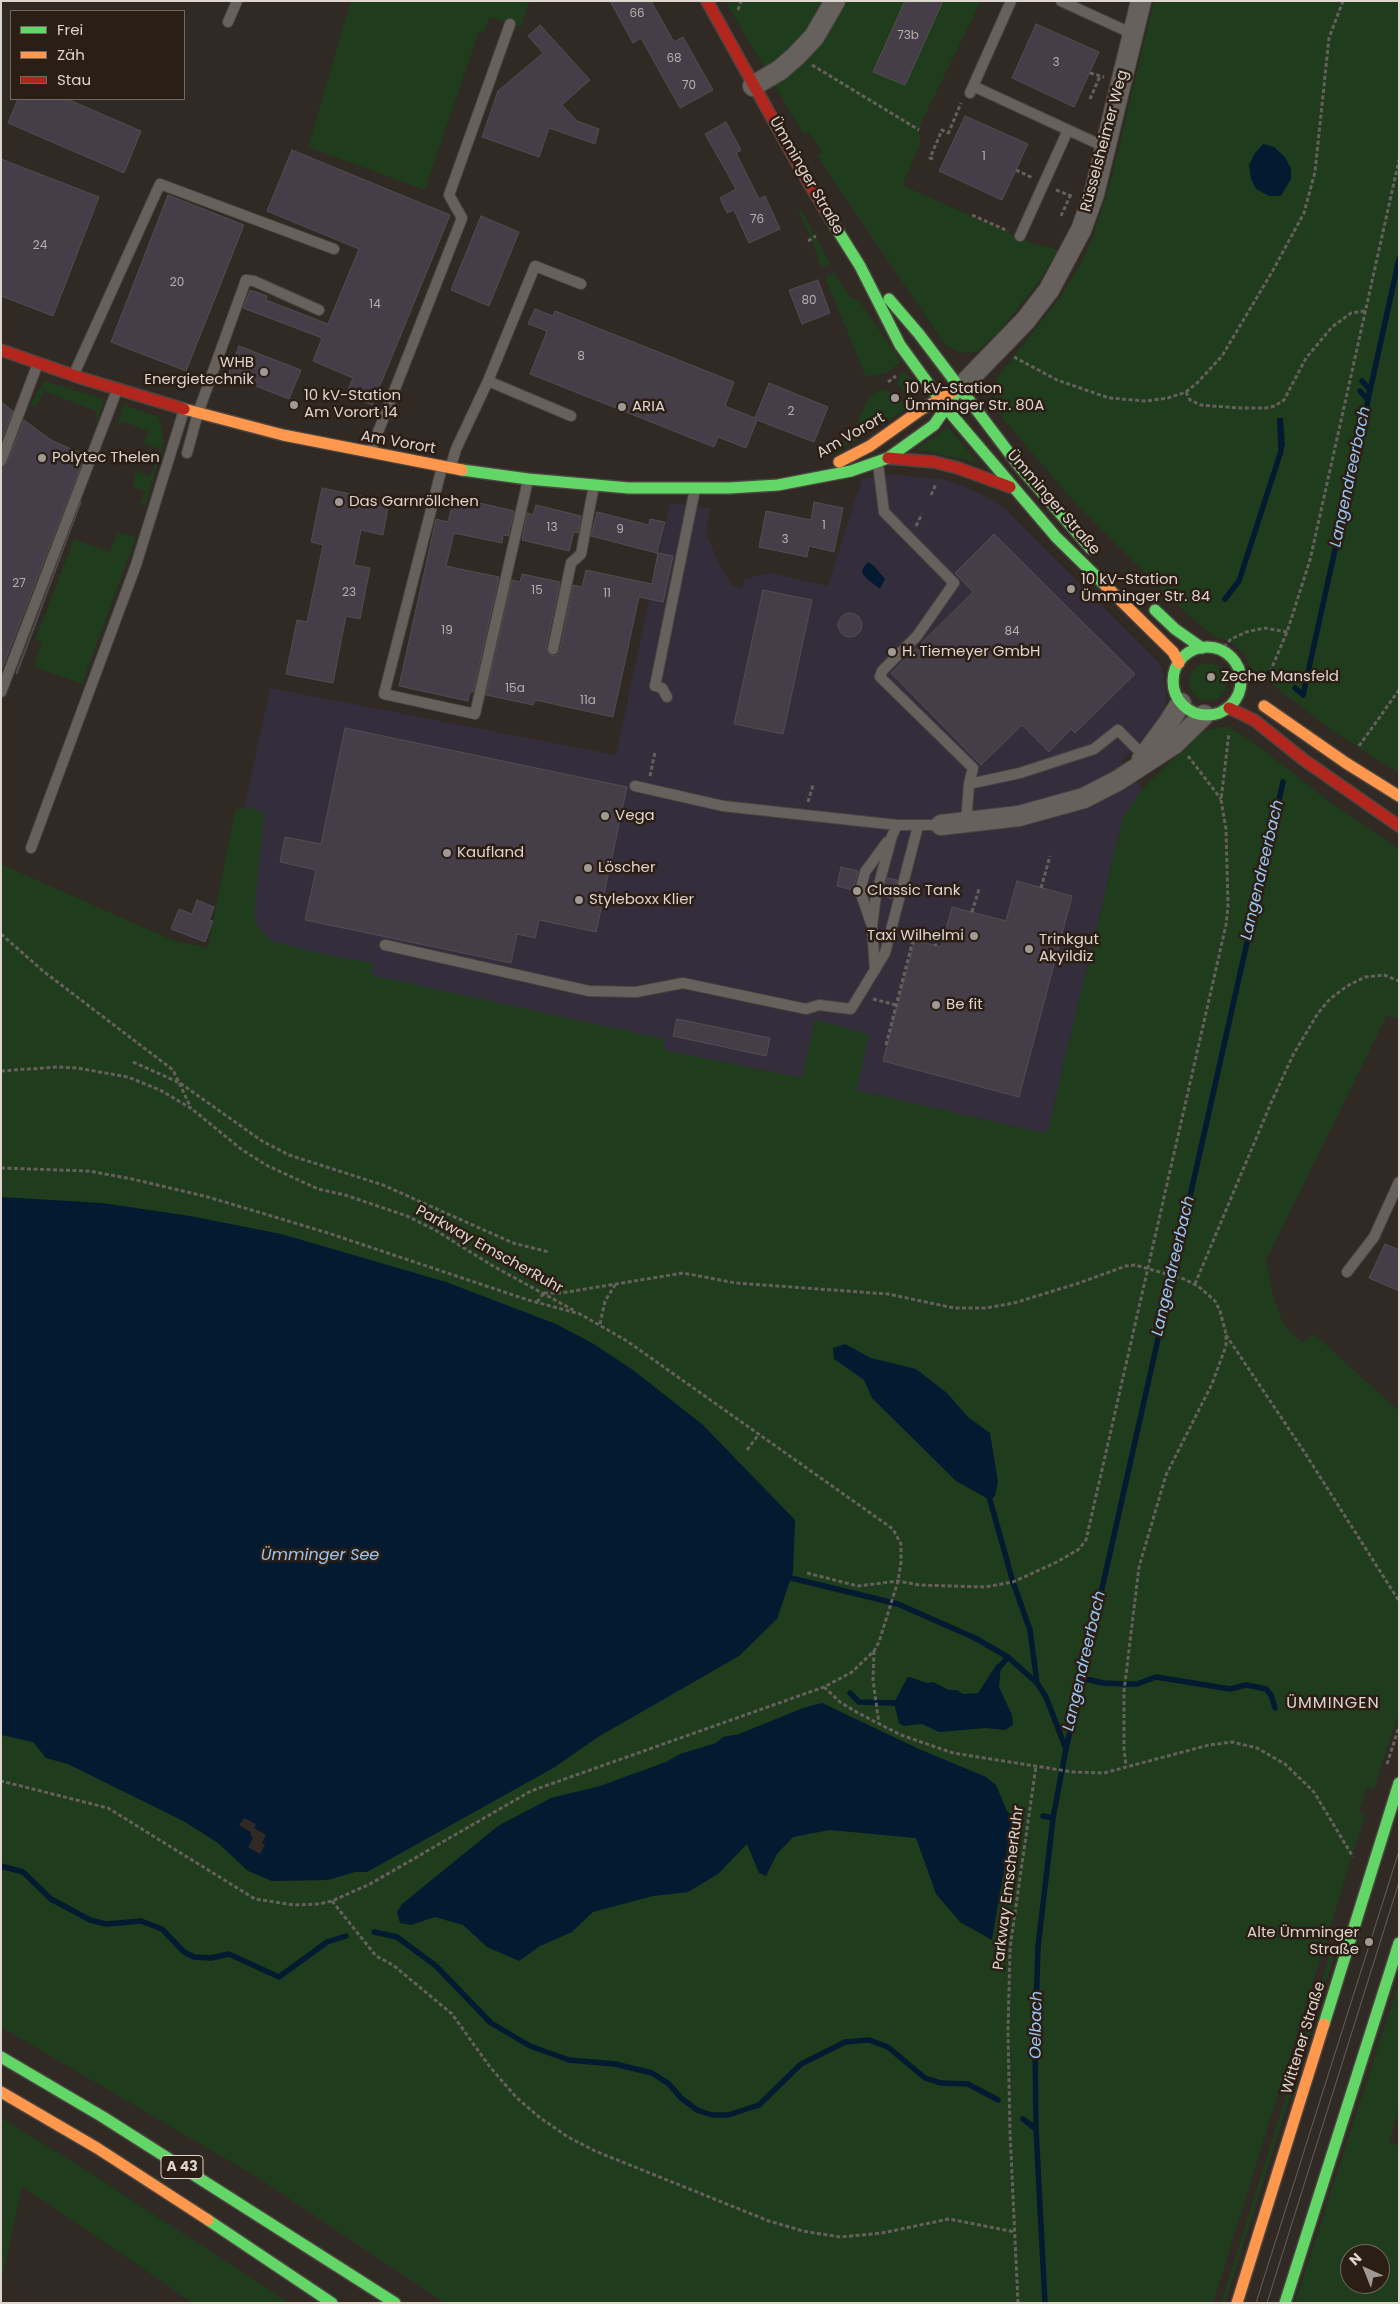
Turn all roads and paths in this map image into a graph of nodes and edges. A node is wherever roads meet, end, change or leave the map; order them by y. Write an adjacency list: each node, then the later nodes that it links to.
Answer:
1 (237, 1): 8 (lane)
2 (707, 1): 13 (main road, Ümminger Straße)
3 (835, 1): 11 (street)
4 (1011, 1): 14 (lane)
5 (1061, 1): 10 (lane)
6 (1140, 1): 10 (street, Rüsselsheimer Weg)
7 (1343, 1): 41 (path)
8 (228, 22)
9 (510, 24): 48 (lane)
10 (1133, 34): 18 (street, Rüsselsheimer Weg)
11 (796, 56): 13 (street); 16 (path)
12 (1100, 76): 15 (path)
13 (753, 86): 30 (main road, Ümminger Straße)
14 (971, 89): 17 (lane); 19 (path)
15 (1090, 99)
16 (919, 130)
17 (1068, 130): 18 (lane); 21 (lane)
18 (1105, 147): 23 (street, Rüsselsheimer Weg)
19 (933, 159)
20 (1399, 160): 33 (path)
21 (1043, 184): 22 (path); 27 (lane)
22 (1070, 196): 23 (path); 25 (path)
23 (1090, 204): 34 (street, Rüsselsheimer Weg)
24 (972, 215): 27 (path)
25 (1061, 216)
26 (816, 236): 28 (path)
27 (1020, 236)
28 (808, 241)
29 (334, 249): 37 (lane)
30 (860, 266): 40 (main road, Ümminger Straße); 42 (main road, Ümminger Straße)
31 (581, 284): 38 (lane)
32 (319, 310): 44 (lane)
33 (1365, 311): 41 (path); 59 (path)
34 (1000, 349): 40 (street, Rüsselsheimer Weg); 41 (path)
35 (1, 350): 36 (main road, Am Vorort)
36 (38, 363): 37 (main road, Am Vorort); 49 (lane)
37 (73, 376): 39 (main road, Am Vorort)
38 (488, 381): 45 (lane); 51 (lane)
39 (118, 388): 43 (main road, Am Vorort); 66 (lane)
40 (959, 389): 42 (main road); 57 (main road, Ümminger Straße)
41 (1186, 392)
42 (943, 403): 46 (main road, Am Vorort); 50 (main road, Am Vorort); 55 (main road, Ümminger Straße)
43 (184, 409): 44 (main road, Am Vorort); 88 (lane)
44 (198, 413): 47 (lane); 48 (main road, Am Vorort)
45 (571, 416)
46 (870, 446): 50 (lane); 53 (main road, Am Vorort)
47 (187, 453)
48 (370, 453): 51 (main road, Am Vorort)
49 (1, 460)
50 (883, 460): 53 (main road, Am Vorort); 55 (main road, Am Vorort); 77 (lane)
51 (446, 467): 52 (main road, Am Vorort); 52 (lane)
52 (528, 479): 54 (main road, Am Vorort)
53 (802, 481): 56 (main road, Am Vorort)
54 (594, 484): 56 (main road, Am Vorort); 61 (lane)
55 (1012, 487): 63 (main road, Ümminger Straße)
56 (695, 488): 68 (lane)
57 (1100, 558)
58 (1148, 603): 60 (main road)
59 (1287, 632): 62 (path); 64 (path)
60 (1202, 648): 62 (main road); 63 (main road)
61 (553, 649)
62 (1221, 650): 67 (main road)
63 (1178, 663): 69 (main road)
64 (1270, 672)
65 (1399, 690): 73 (path)
66 (1, 692)
67 (1248, 695): 70 (main road); 80 (main road)
68 (667, 697)
69 (1180, 703): 71 (main road); 76 (street)
70 (1229, 708): 71 (main road); 86 (main road)
71 (1204, 715): 76 (street)
72 (1229, 733): 81 (path)
73 (1368, 734)
74 (1183, 749): 81 (path)
75 (655, 752): 79 (path)
76 (1150, 755): 77 (lane); 82 (street)
77 (969, 784): 82 (lane)
78 (635, 786): 79 (lane)
79 (648, 789): 83 (lane)
80 (1399, 796)
81 (1221, 800): 113 (path)
82 (966, 823): 84 (street)
83 (898, 825): 85 (lane); 87 (lane)
84 (941, 825): 85 (lane)
85 (918, 826): 101 (lane)
86 (1399, 826)
87 (892, 836): 93 (lane); 93 (lane)
88 (31, 848)
89 (1050, 856): 90 (path)
90 (1041, 888)
91 (979, 889): 92 (path)
92 (972, 912)
93 (872, 926): 101 (lane)
94 (931, 932): 96 (path); 98 (path); 100 (path)
95 (1, 934): 108 (path)
96 (914, 936): 97 (path); 104 (path)
97 (903, 942)
98 (922, 942)
99 (385, 945): 103 (lane)
100 (936, 946)
101 (875, 970): 103 (lane)
102 (1399, 981): 116 (path)
103 (859, 996): 104 (path)
104 (896, 1005): 105 (path)
105 (886, 1045)
106 (133, 1062): 108 (path)
107 (1, 1071): 109 (path, Parkway EmscherRuhr)
108 (180, 1083): 109 (path); 112 (path)
109 (192, 1110): 117 (path, Parkway EmscherRuhr)
110 (1, 1168): 118 (path)
111 (1399, 1182): 114 (lane)
112 (549, 1252)
113 (1148, 1270): 115 (path); 116 (path); 125 (path)
114 (1347, 1272)
115 (615, 1284): 117 (path); 120 (path)
116 (1195, 1284): 121 (path)
117 (544, 1293): 118 (path); 119 (path, Parkway EmscherRuhr)
118 (537, 1302): 119 (path)
119 (580, 1314): 120 (path)
120 (600, 1324): 122 (path)
121 (1226, 1334): 126 (path); 131 (path)
122 (759, 1434): 123 (path); 125 (path)
123 (746, 1450)
124 (807, 1573): 125 (path)
125 (898, 1581): 127 (path)
126 (1399, 1600)
127 (874, 1651): 128 (path); 129 (path)
128 (824, 1688): 129 (path); 136 (path)
129 (879, 1724): 130 (path)
130 (1036, 1766): 131 (path); 140 (path, Parkway EmscherRuhr)
131 (1126, 1766): 135 (path)
132 (1, 1781): 136 (path)
133 (1399, 1783): 134 (main road, Wittener Straße)
134 (1395, 1816): 146 (main road, Wittener Straße)
135 (1355, 1861)
136 (332, 1901): 140 (path)
137 (1399, 1943): 147 (main road)
138 (1, 2057): 141 (main road, A 43)
139 (1, 2092): 142 (main road, A 43)
140 (1015, 2232): 145 (path, Parkway EmscherRuhr)
141 (360, 2282): 143 (main road, A 43); 144 (main road)
142 (332, 2303)
143 (390, 2303)
144 (394, 2303)
145 (1018, 2303)
146 (1237, 2303)
147 (1285, 2303)

